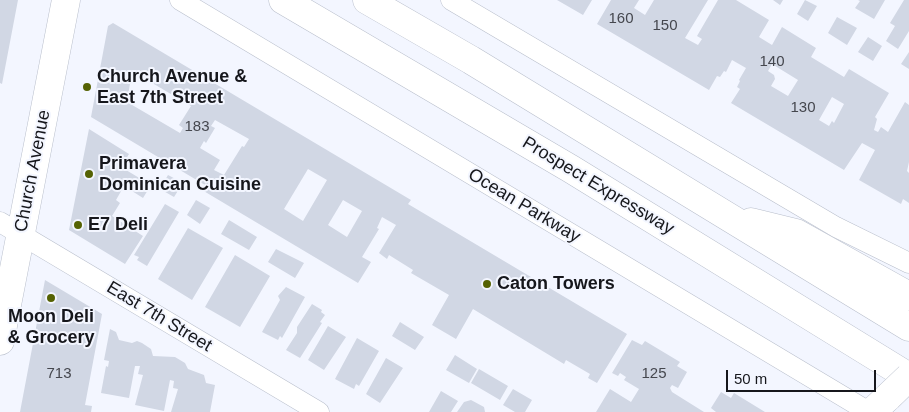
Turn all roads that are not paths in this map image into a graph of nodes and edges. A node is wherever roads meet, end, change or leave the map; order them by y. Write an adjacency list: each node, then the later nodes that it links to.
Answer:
1 (66, 0): 9 (highway, Church Avenue)
2 (180, 0): 15 (street, Ocean Parkway)
3 (284, 0): 14 (highway, Prospect Expressway)
4 (367, 0): 7 (highway)
5 (406, 0): 7 (highway)
6 (451, 0): 10 (street)
7 (471, 60): 8 (highway)
8 (723, 215): 11 (highway); 12 (highway)
9 (10, 228): 13 (highway, Church Avenue); 16 (street, East 7th Street)
10 (909, 263)
11 (909, 296)
12 (909, 327)
13 (0, 341)
14 (909, 377): 15 (highway, bridge)
15 (876, 407)
16 (319, 412)

